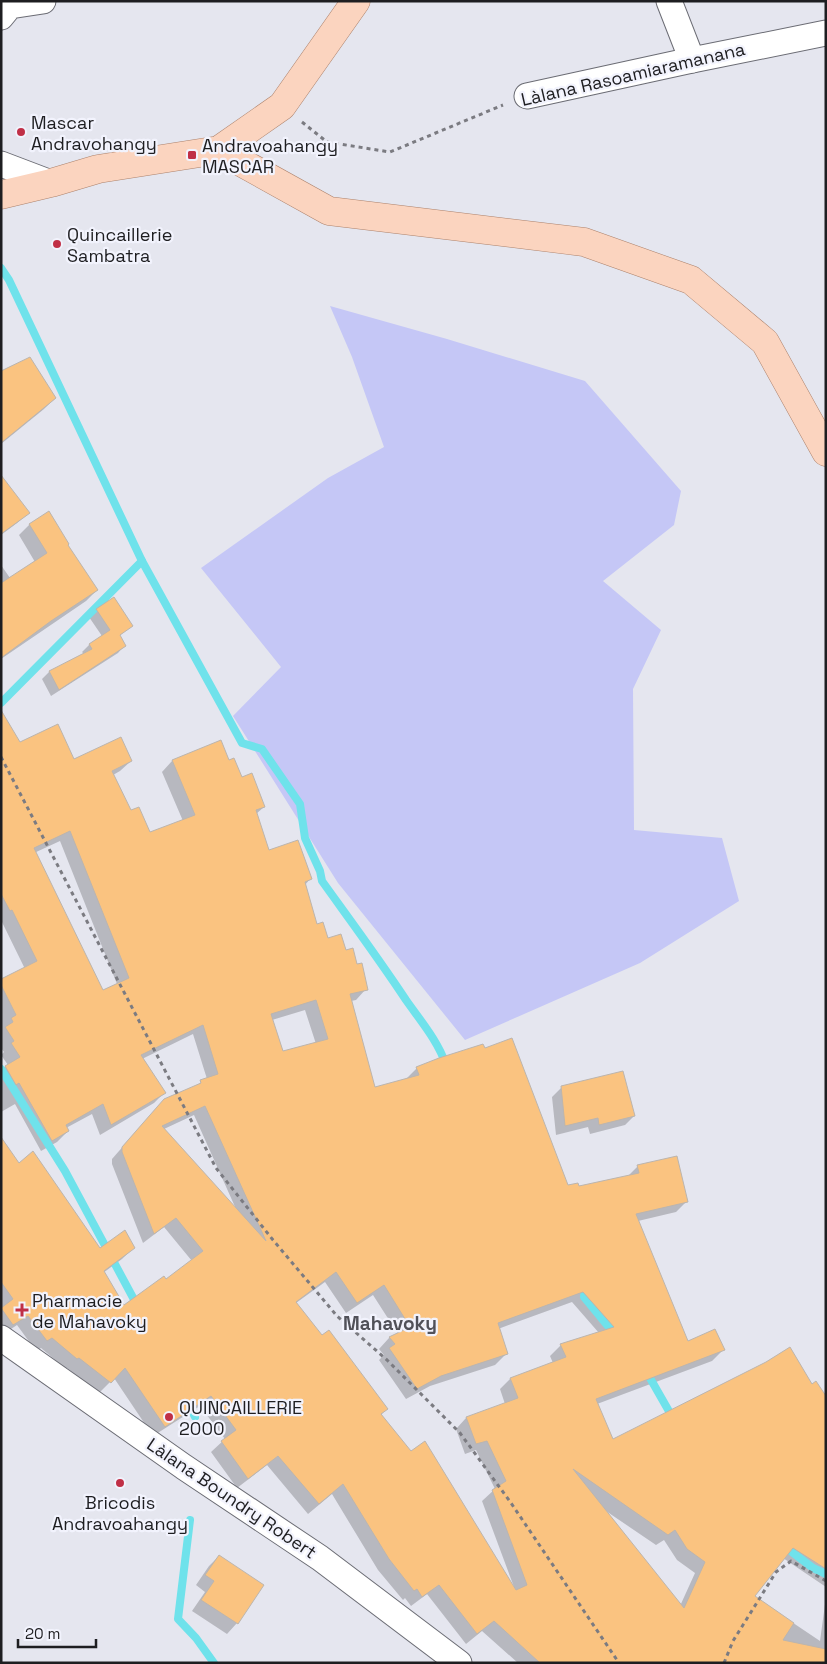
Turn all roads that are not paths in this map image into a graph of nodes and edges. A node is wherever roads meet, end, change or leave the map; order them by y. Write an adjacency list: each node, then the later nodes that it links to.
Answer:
1 (43, 1): 4 (street)
2 (356, 1): 8 (main road)
3 (669, 1): 6 (street)
4 (1, 17)
5 (826, 33): 6 (street, Làlana Rasoamiaramanana)
6 (692, 60): 7 (street, Làlana Rasoamiaramanana)
7 (527, 96)
8 (219, 150): 10 (main road); 12 (main road)
9 (1, 164): 10 (street)
10 (51, 183): 11 (main road)
11 (1, 195)
12 (826, 452)
13 (1, 1338): 14 (street, Làlana Boundry Robert)
14 (459, 1663)

